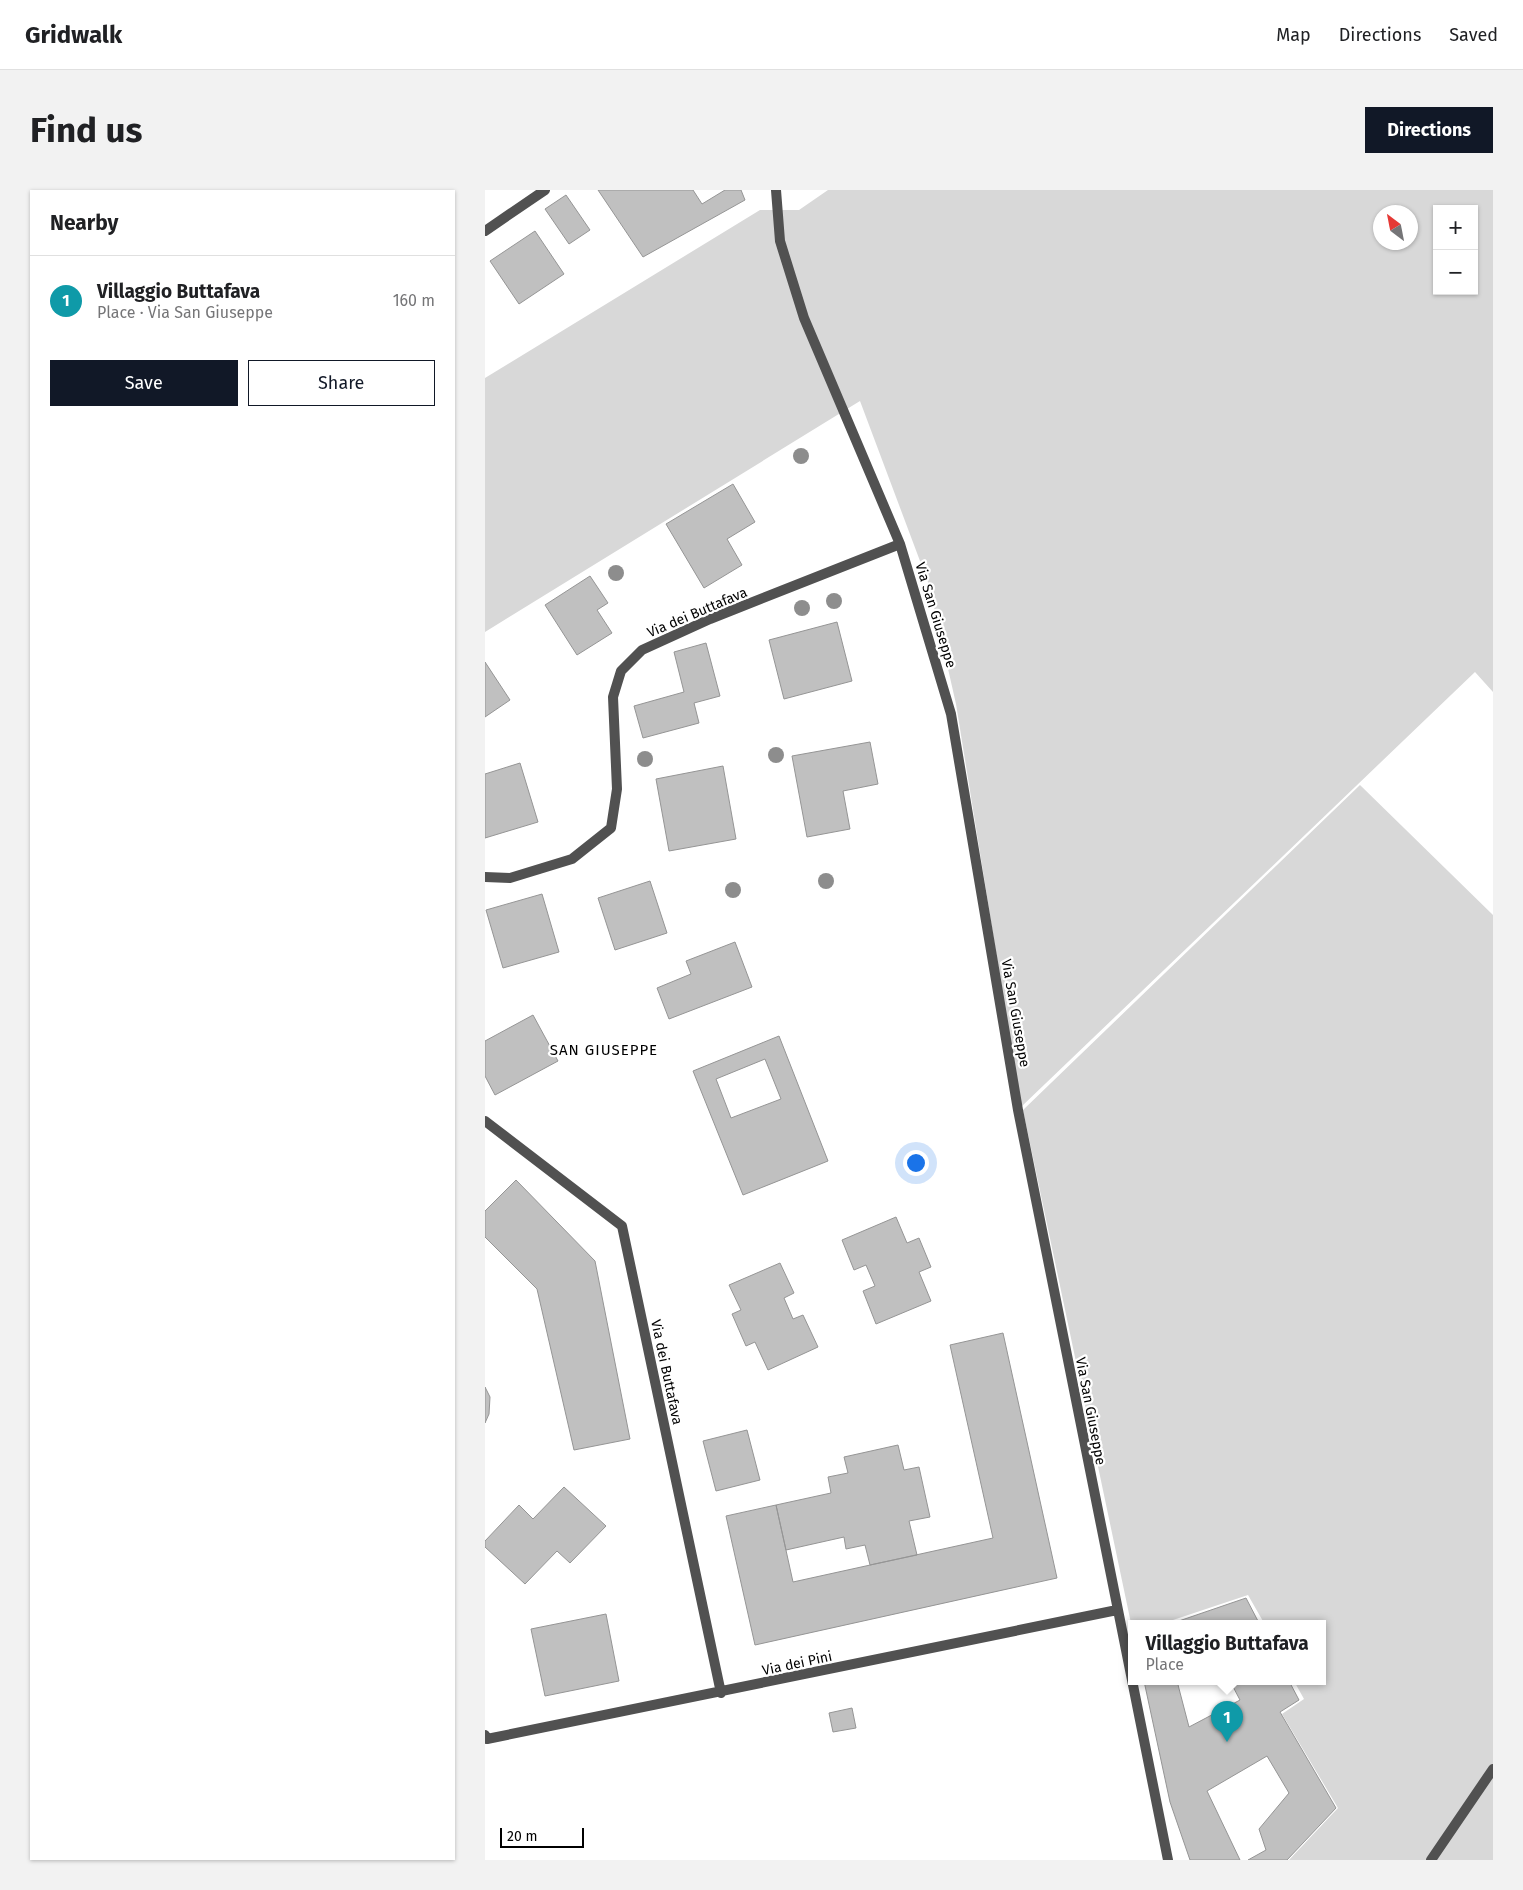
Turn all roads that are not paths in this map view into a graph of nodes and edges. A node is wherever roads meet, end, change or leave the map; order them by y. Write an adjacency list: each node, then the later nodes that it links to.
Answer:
1 (545, 190): 3 (street)
2 (776, 190): 4 (street, Via San Giuseppe)
3 (485, 230)
4 (900, 544): 5 (street, Via dei Buttafava); 7 (street, Via San Giuseppe)
5 (485, 877)
6 (485, 1121): 10 (street, Via dei Buttafava)
7 (1117, 1610): 8 (street, Via San Giuseppe); 10 (street, Via dei Pini)
8 (1128, 1664)
9 (1132, 1685): 13 (street, Via San Giuseppe)
10 (721, 1693): 11 (street, Via dei Pini)
11 (485, 1735)
12 (1493, 1769): 14 (street)
13 (1168, 1860)
14 (1431, 1860)

